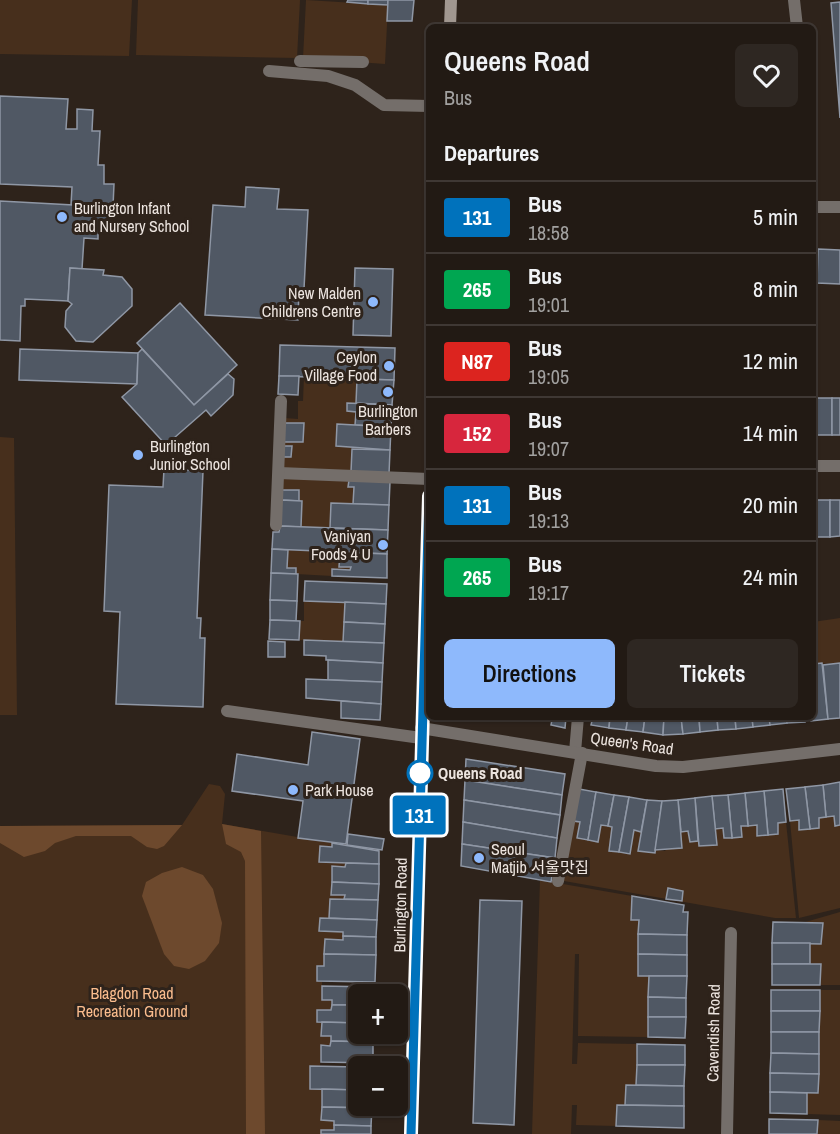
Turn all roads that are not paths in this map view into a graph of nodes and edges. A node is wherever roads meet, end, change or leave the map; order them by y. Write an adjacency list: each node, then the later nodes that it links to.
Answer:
1 (452, 0): 3 (main road)
2 (794, 0): 4 (street)
3 (450, 24)
4 (797, 24)
5 (300, 61): 6 (street)
6 (363, 62)
7 (269, 71): 8 (street)
8 (426, 106)
9 (816, 207): 10 (street)
10 (840, 207)
11 (281, 401): 14 (street)
12 (816, 466): 13 (street)
13 (840, 466)
14 (279, 473): 15 (street); 16 (street)
15 (426, 479)
16 (276, 525)
17 (426, 586): 20 (main road, Burlington Road)
18 (227, 711): 20 (street, Queen's Road)
19 (578, 720): 22 (street)
20 (421, 733): 22 (street, Queen's Road); 25 (main road, Burlington Road)
21 (840, 749): 22 (street, Queen's Road)
22 (578, 753): 23 (street)
23 (558, 881)
24 (731, 933): 26 (street, Cavendish Road)
25 (411, 1134)
26 (727, 1134)

